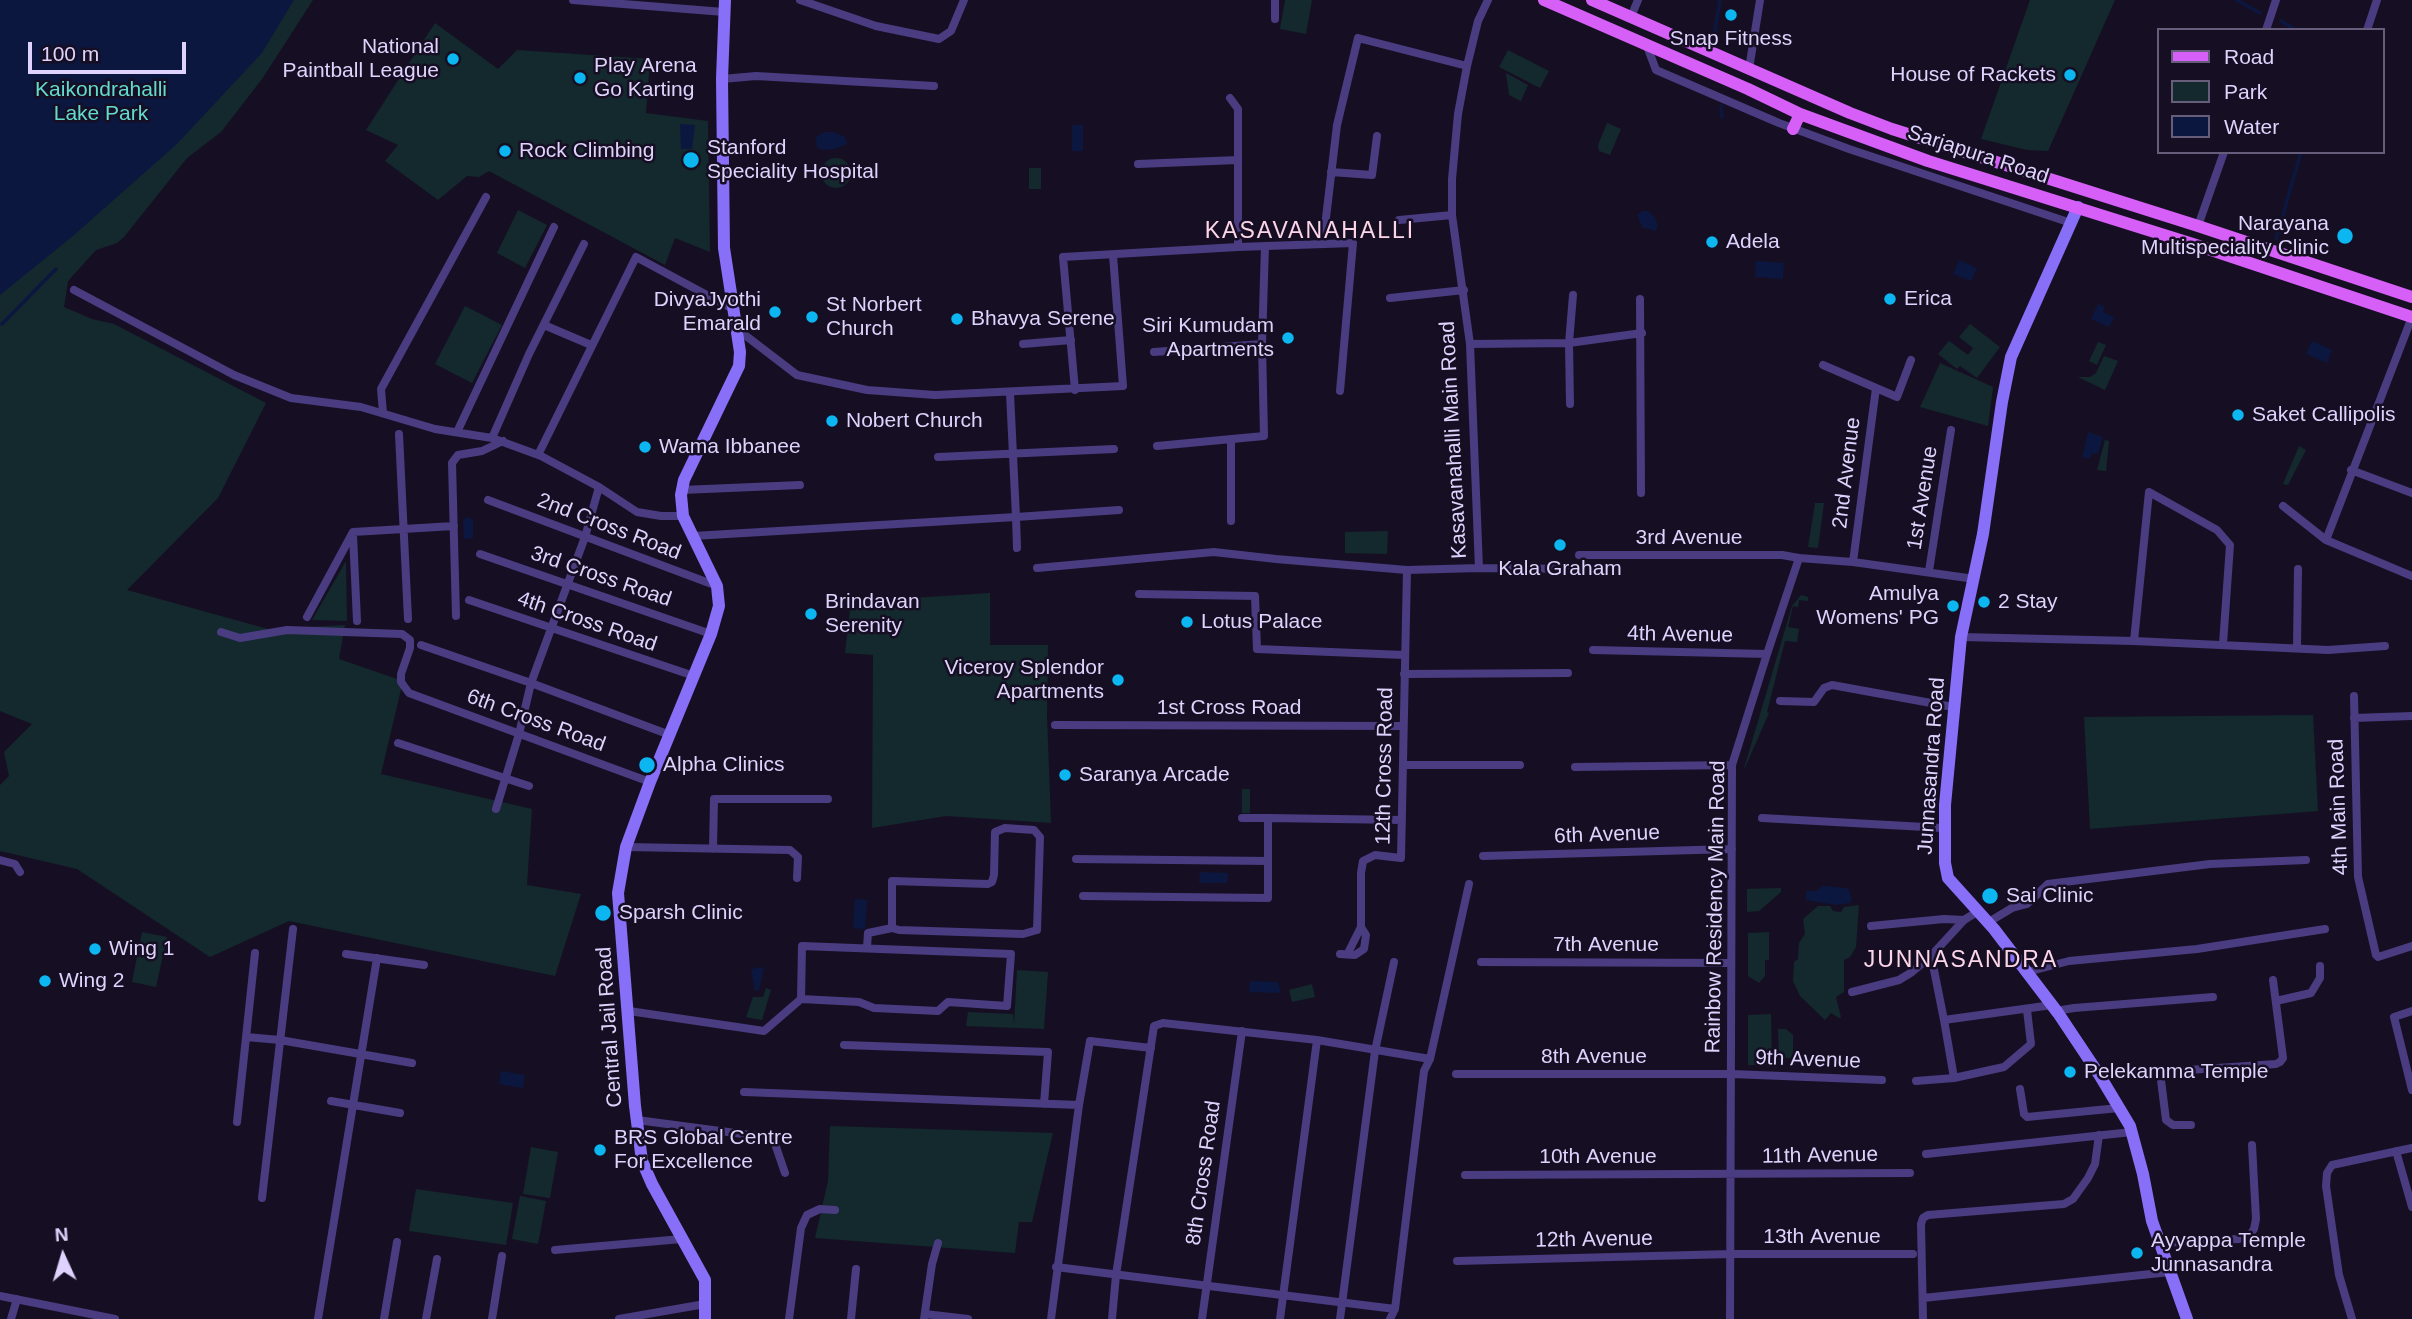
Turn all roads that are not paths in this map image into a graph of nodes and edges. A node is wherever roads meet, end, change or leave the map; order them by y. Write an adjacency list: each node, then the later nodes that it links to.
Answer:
1 (573, 0): 12 (street)
2 (800, 0): 3 (street)
3 (964, 0)
4 (1275, 0): 14 (street)
5 (1488, 0): 18 (street, Kasavanahalli Main Road)
6 (1544, 0): 17 (main road, Sarjapura Road)
7 (1592, 0): 13 (main road, Sarjapura Road)
8 (1638, 0): 13 (street)
9 (1760, 0): 19 (street)
10 (2276, 0): 15 (street)
11 (2378, 0): 16 (street)
12 (725, 6): 20 (main road, Central Jail Road)
13 (1630, 17): 19 (main road, Sarjapura Road)
14 (1275, 19)
15 (2267, 28)
16 (2368, 28)
17 (1647, 46): 23 (main road, Sarjapura Road); 24 (street)
18 (1467, 66): 33 (street); 36 (street, Kasavanahalli Main Road)
19 (1749, 69): 26 (main road, Sarjapura Road)
20 (722, 79): 21 (street); 52 (main road, Central Jail Road)
21 (934, 86)
22 (1230, 98): 29 (street)
23 (1800, 114): 24 (main road); 30 (main road, Sarjapura Road)
24 (1794, 128): 38 (street)
25 (1377, 136): 33 (street)
26 (1935, 143): 27 (main road, Sarjapura Road); 30 (main road)
27 (1950, 148): 32 (main road); 39 (main road, Sarjapura Road)
28 (2223, 154): 39 (street)
29 (1238, 160): 31 (street); 44 (street)
30 (1928, 161): 32 (main road, Sarjapura Road)
31 (1138, 164)
32 (1943, 165): 35 (main road, Sarjapura Road)
33 (1331, 172): 41 (street)
34 (486, 197): 71 (street)
35 (2078, 207): 38 (main road, Junnasandra Road); 53 (main road, Sarjapura Road)
36 (1452, 215): 37 (street); 47 (street, Kasavanahalli Main Road)
37 (1399, 220)
38 (2071, 223): 113 (main road, Junnasandra Road)
39 (2198, 226): 49 (main road, Sarjapura Road)
40 (554, 227): 73 (street)
41 (1323, 243): 43 (street); 68 (street)
42 (584, 244): 54 (street)
43 (1265, 246): 44 (street); 60 (street)
44 (1238, 247): 45 (street)
45 (1113, 255): 57 (street); 67 (street)
46 (74, 290): 71 (street)
47 (1464, 290): 50 (street); 61 (street, Kasavanahalli Main Road)
48 (1573, 295): 58 (street)
49 (2412, 297)
50 (1390, 298)
51 (1640, 299): 56 (street)
52 (733, 309): 55 (main road, Central Jail Road); 62 (street)
53 (2412, 317): 83 (street)
54 (544, 325): 62 (street); 75 (street)
55 (737, 329): 69 (street); 86 (main road, Central Jail Road)
56 (1642, 333): 58 (street); 87 (street)
57 (1071, 340): 59 (street); 67 (street)
58 (1569, 343): 61 (street); 70 (street)
59 (1023, 344)
60 (1262, 344): 63 (street); 76 (street)
61 (1470, 344): 107 (street, Kasavanahalli Main Road)
62 (591, 345): 81 (street)
63 (1154, 352)
64 (1911, 360): 66 (street)
65 (1823, 365): 66 (street)
66 (1876, 388): 105 (street, 2nd Avenue)
67 (1075, 390): 69 (street)
68 (1340, 391)
69 (1010, 393): 80 (street)
70 (1570, 404)
71 (383, 413): 73 (street)
72 (1951, 430): 111 (street, 1st Avenue)
73 (457, 432): 75 (street)
74 (399, 434): 96 (street)
75 (492, 438): 77 (street)
76 (1231, 439): 78 (street); 94 (street)
77 (503, 441): 81 (street); 95 (street)
78 (1157, 446)
79 (1114, 449): 80 (street)
80 (1012, 453): 82 (street); 93 (street)
81 (538, 455): 85 (street)
82 (938, 457)
83 (2351, 470): 88 (street); 100 (street)
84 (800, 485): 86 (street)
85 (598, 487): 92 (street); 99 (street)
86 (682, 490): 92 (main road, Central Jail Road)
87 (1641, 493)
88 (2412, 493)
89 (488, 500): 99 (street, 2nd Cross Road)
90 (2283, 506): 100 (street)
91 (1119, 510): 93 (street)
92 (683, 516): 98 (main road, Central Jail Road)
93 (1016, 517): 98 (street); 101 (street)
94 (1231, 522)
95 (454, 526): 96 (street); 118 (street)
96 (404, 530): 97 (street); 120 (street)
97 (353, 532): 119 (street); 121 (street)
98 (693, 536): 115 (main road, Central Jail Road)
99 (584, 537): 114 (street); 115 (street, 2nd Cross Road)
100 (2326, 540): 112 (street)
101 (1017, 548)
102 (480, 554): 114 (street, 3rd Cross Road)
103 (1579, 555): 104 (street, 3rd Avenue)
104 (1799, 558): 105 (street); 132 (street, Rainbow Residency Main Road)
105 (1853, 562): 111 (street)
106 (1037, 568): 108 (street, Kasavanahalli Main Road)
107 (1479, 568): 108 (street, Kasavanahalli Main Road); 109 (street)
108 (1407, 569): 133 (street, 12th Cross Road)
109 (1577, 569)
110 (2298, 569): 130 (street)
111 (1929, 572): 113 (street)
112 (2412, 576)
113 (1975, 579): 125 (main road, Junnasandra Road)
114 (569, 583): 122 (street); 124 (street, 3rd Cross Road)
115 (717, 586): 124 (main road, Central Jail Road)
116 (1139, 594): 133 (street)
117 (469, 600): 122 (street, 4th Cross Road)
118 (456, 616)
119 (307, 617)
120 (408, 619)
121 (357, 621)
122 (550, 629): 136 (street, 4th Cross Road); 137 (street)
123 (221, 632): 145 (street, 6th Cross Road)
124 (711, 634): 136 (main road, Central Jail Road)
125 (1961, 638): 126 (street); 140 (main road, Junnasandra Road)
126 (2134, 641): 127 (street); 127 (street)
127 (2223, 644): 130 (street)
128 (421, 645): 137 (street)
129 (2385, 646): 130 (street)
130 (2297, 648)
131 (1593, 650): 132 (street, 4th Avenue)
132 (1767, 654): 150 (street, Rainbow Residency Main Road)
133 (1404, 655): 135 (street, 12th Cross Road)
134 (1568, 673): 135 (street)
135 (1404, 674): 144 (street, 12th Cross Road)
136 (694, 676): 146 (main road, Central Jail Road)
137 (531, 683): 145 (street); 146 (street)
138 (2354, 696): 141 (street, 4th Main Road)
139 (1780, 701): 140 (street)
140 (1953, 707): 161 (main road, Junnasandra Road)
141 (2354, 718): 142 (street); 181 (street, 4th Main Road)
142 (2412, 718)
143 (1055, 725): 144 (street, 1st Cross Road)
144 (1403, 726): 148 (street, 12th Cross Road)
145 (519, 734): 152 (street); 153 (street, 6th Cross Road)
146 (670, 735): 153 (main road, Central Jail Road)
147 (398, 743): 152 (street)
148 (1403, 765): 149 (street); 160 (street, 12th Cross Road)
149 (1520, 765)
150 (1732, 765): 151 (street); 164 (street, Rainbow Residency Main Road)
151 (1575, 767)
152 (505, 777): 154 (street); 156 (street)
153 (650, 782): 162 (main road, Central Jail Road)
154 (529, 786)
155 (828, 799): 163 (street)
156 (496, 809)
157 (1268, 817): 158 (street); 160 (street); 169 (street)
158 (1242, 818)
159 (1762, 818): 161 (street)
160 (1402, 820): 184 (street, 12th Cross Road)
161 (1943, 828): 174 (main road, Junnasandra Road)
162 (626, 847): 163 (street); 202 (main road, Central Jail Road)
163 (713, 849): 171 (street)
164 (1732, 849): 165 (street, 6th Avenue); 190 (street, Rainbow Residency Main Road)
165 (1483, 856)
166 (1076, 859): 169 (street)
167 (0, 860): 170 (street)
168 (2306, 860): 176 (street)
169 (1268, 861): 173 (street)
170 (20, 872)
171 (797, 878)
172 (1469, 884): 212 (street)
173 (1083, 896)
174 (1977, 912): 175 (street); 176 (main road, Junnasandra Road)
175 (1964, 920): 177 (street); 186 (street)
176 (1987, 923): 193 (main road, Junnasandra Road)
177 (1871, 926)
178 (892, 928): 178 (street); 182 (street)
179 (293, 929): 206 (street)
180 (2325, 929): 193 (street)
181 (2412, 946)
182 (867, 947): 197 (street); 197 (street)
183 (255, 953): 205 (street)
184 (1344, 953)
185 (346, 954): 187 (street)
186 (1930, 957): 195 (street); 203 (street)
187 (377, 958): 191 (street); 211 (street)
188 (1394, 962): 210 (street)
189 (1481, 962): 190 (street, 7th Avenue)
190 (1731, 963): 216 (street, Rainbow Residency Main Road)
191 (424, 965)
192 (2320, 966): 198 (street)
193 (2026, 972): 199 (main road, Junnasandra Road)
194 (2273, 980): 198 (street)
195 (1853, 992)
196 (2213, 997): 199 (street)
197 (801, 999): 202 (street)
198 (2276, 1002): 214 (street)
199 (2054, 1008): 200 (street); 217 (main road, Junnasandra Road)
200 (2026, 1010): 203 (street); 218 (street)
201 (2412, 1011): 219 (street)
202 (629, 1012): 231 (main road, Central Jail Road)
203 (1944, 1020): 218 (street)
204 (1242, 1031): 207 (street); 209 (street); 261 (street, 8th Cross Road)
205 (246, 1037): 206 (street); 232 (street)
206 (280, 1040): 211 (street); 244 (street)
207 (1317, 1040): 210 (street); 263 (street)
208 (844, 1045): 226 (street)
209 (1151, 1048): 228 (street); 260 (street)
210 (1375, 1051): 212 (street); 266 (street)
211 (361, 1055): 213 (street); 227 (street)
212 (1430, 1059): 268 (street)
213 (412, 1063)
214 (2160, 1072): 217 (street); 233 (street)
215 (1456, 1074): 216 (street, 8th Avenue)
216 (1732, 1074): 220 (street, 9th Avenue); 243 (street, Rainbow Residency Main Road)
217 (2101, 1076): 229 (main road, Junnasandra Road)
218 (1954, 1078): 221 (street)
219 (2411, 1079): 223 (street)
220 (1882, 1080)
221 (1916, 1081)
222 (2020, 1088): 229 (street)
223 (2412, 1090)
224 (744, 1092): 226 (street)
225 (331, 1101): 227 (street)
226 (1044, 1104): 228 (street)
227 (353, 1105): 230 (street); 273 (street)
228 (1079, 1105): 257 (street)
229 (2119, 1108): 234 (main road, Junnasandra Road)
230 (400, 1113)
231 (637, 1120): 240 (street); 247 (main road, Central Jail Road)
232 (236, 1122)
233 (2191, 1125)
234 (2132, 1132): 235 (street); 250 (main road, Junnasandra Road)
235 (2099, 1135): 239 (street); 264 (street)
236 (2252, 1144): 250 (street)
237 (2412, 1148): 238 (street)
238 (2396, 1151): 245 (street); 291 (street)
239 (1926, 1154)
240 (785, 1173)
241 (1910, 1173): 243 (street, 11th Avenue)
242 (1465, 1175): 243 (street, 10th Avenue)
243 (1731, 1175): 252 (street, Rainbow Residency Main Road)
244 (262, 1198)
245 (2412, 1207)
246 (835, 1210): 279 (street)
247 (682, 1239): 251 (street); 267 (main road, Central Jail Road)
248 (397, 1242): 274 (street)
249 (938, 1243): 269 (street)
250 (2159, 1243): 259 (main road, Junnasandra Road)
251 (555, 1250)
252 (1731, 1254): 253 (street, 13th Avenue); 256 (street, 12th Avenue); 288 (street, Rainbow Residency Main Road)
253 (1913, 1254)
254 (502, 1256): 276 (street)
255 (437, 1259): 275 (street)
256 (1457, 1261)
257 (1056, 1268): 260 (street); 282 (street)
258 (856, 1269): 280 (street)
259 (2170, 1272): 264 (street); 290 (main road, Junnasandra Road)
260 (1116, 1275): 261 (street); 283 (street)
261 (1207, 1286): 263 (street); 284 (street, 8th Cross Road)
262 (0, 1296): 265 (street)
263 (1284, 1296): 266 (street); 285 (street)
264 (1923, 1298): 289 (street)
265 (17, 1300): 270 (street); 271 (street)
266 (1342, 1303): 268 (street); 286 (street)
267 (705, 1304): 277 (street); 278 (main road, Central Jail Road)
268 (1395, 1309): 287 (street)
269 (924, 1316): 281 (street)
270 (94, 1317): 272 (street)
271 (11, 1319)
272 (115, 1319)
273 (318, 1319)
274 (384, 1319)
275 (426, 1319)
276 (492, 1319)
277 (619, 1319)
278 (705, 1319)
279 (789, 1319)
280 (851, 1319)
281 (968, 1319)
282 (1051, 1319)
283 (1112, 1319)
284 (1202, 1319)
285 (1280, 1319)
286 (1340, 1319)
287 (1390, 1319)
288 (1730, 1319)
289 (1923, 1319)
290 (2187, 1319)
291 (2352, 1319)

